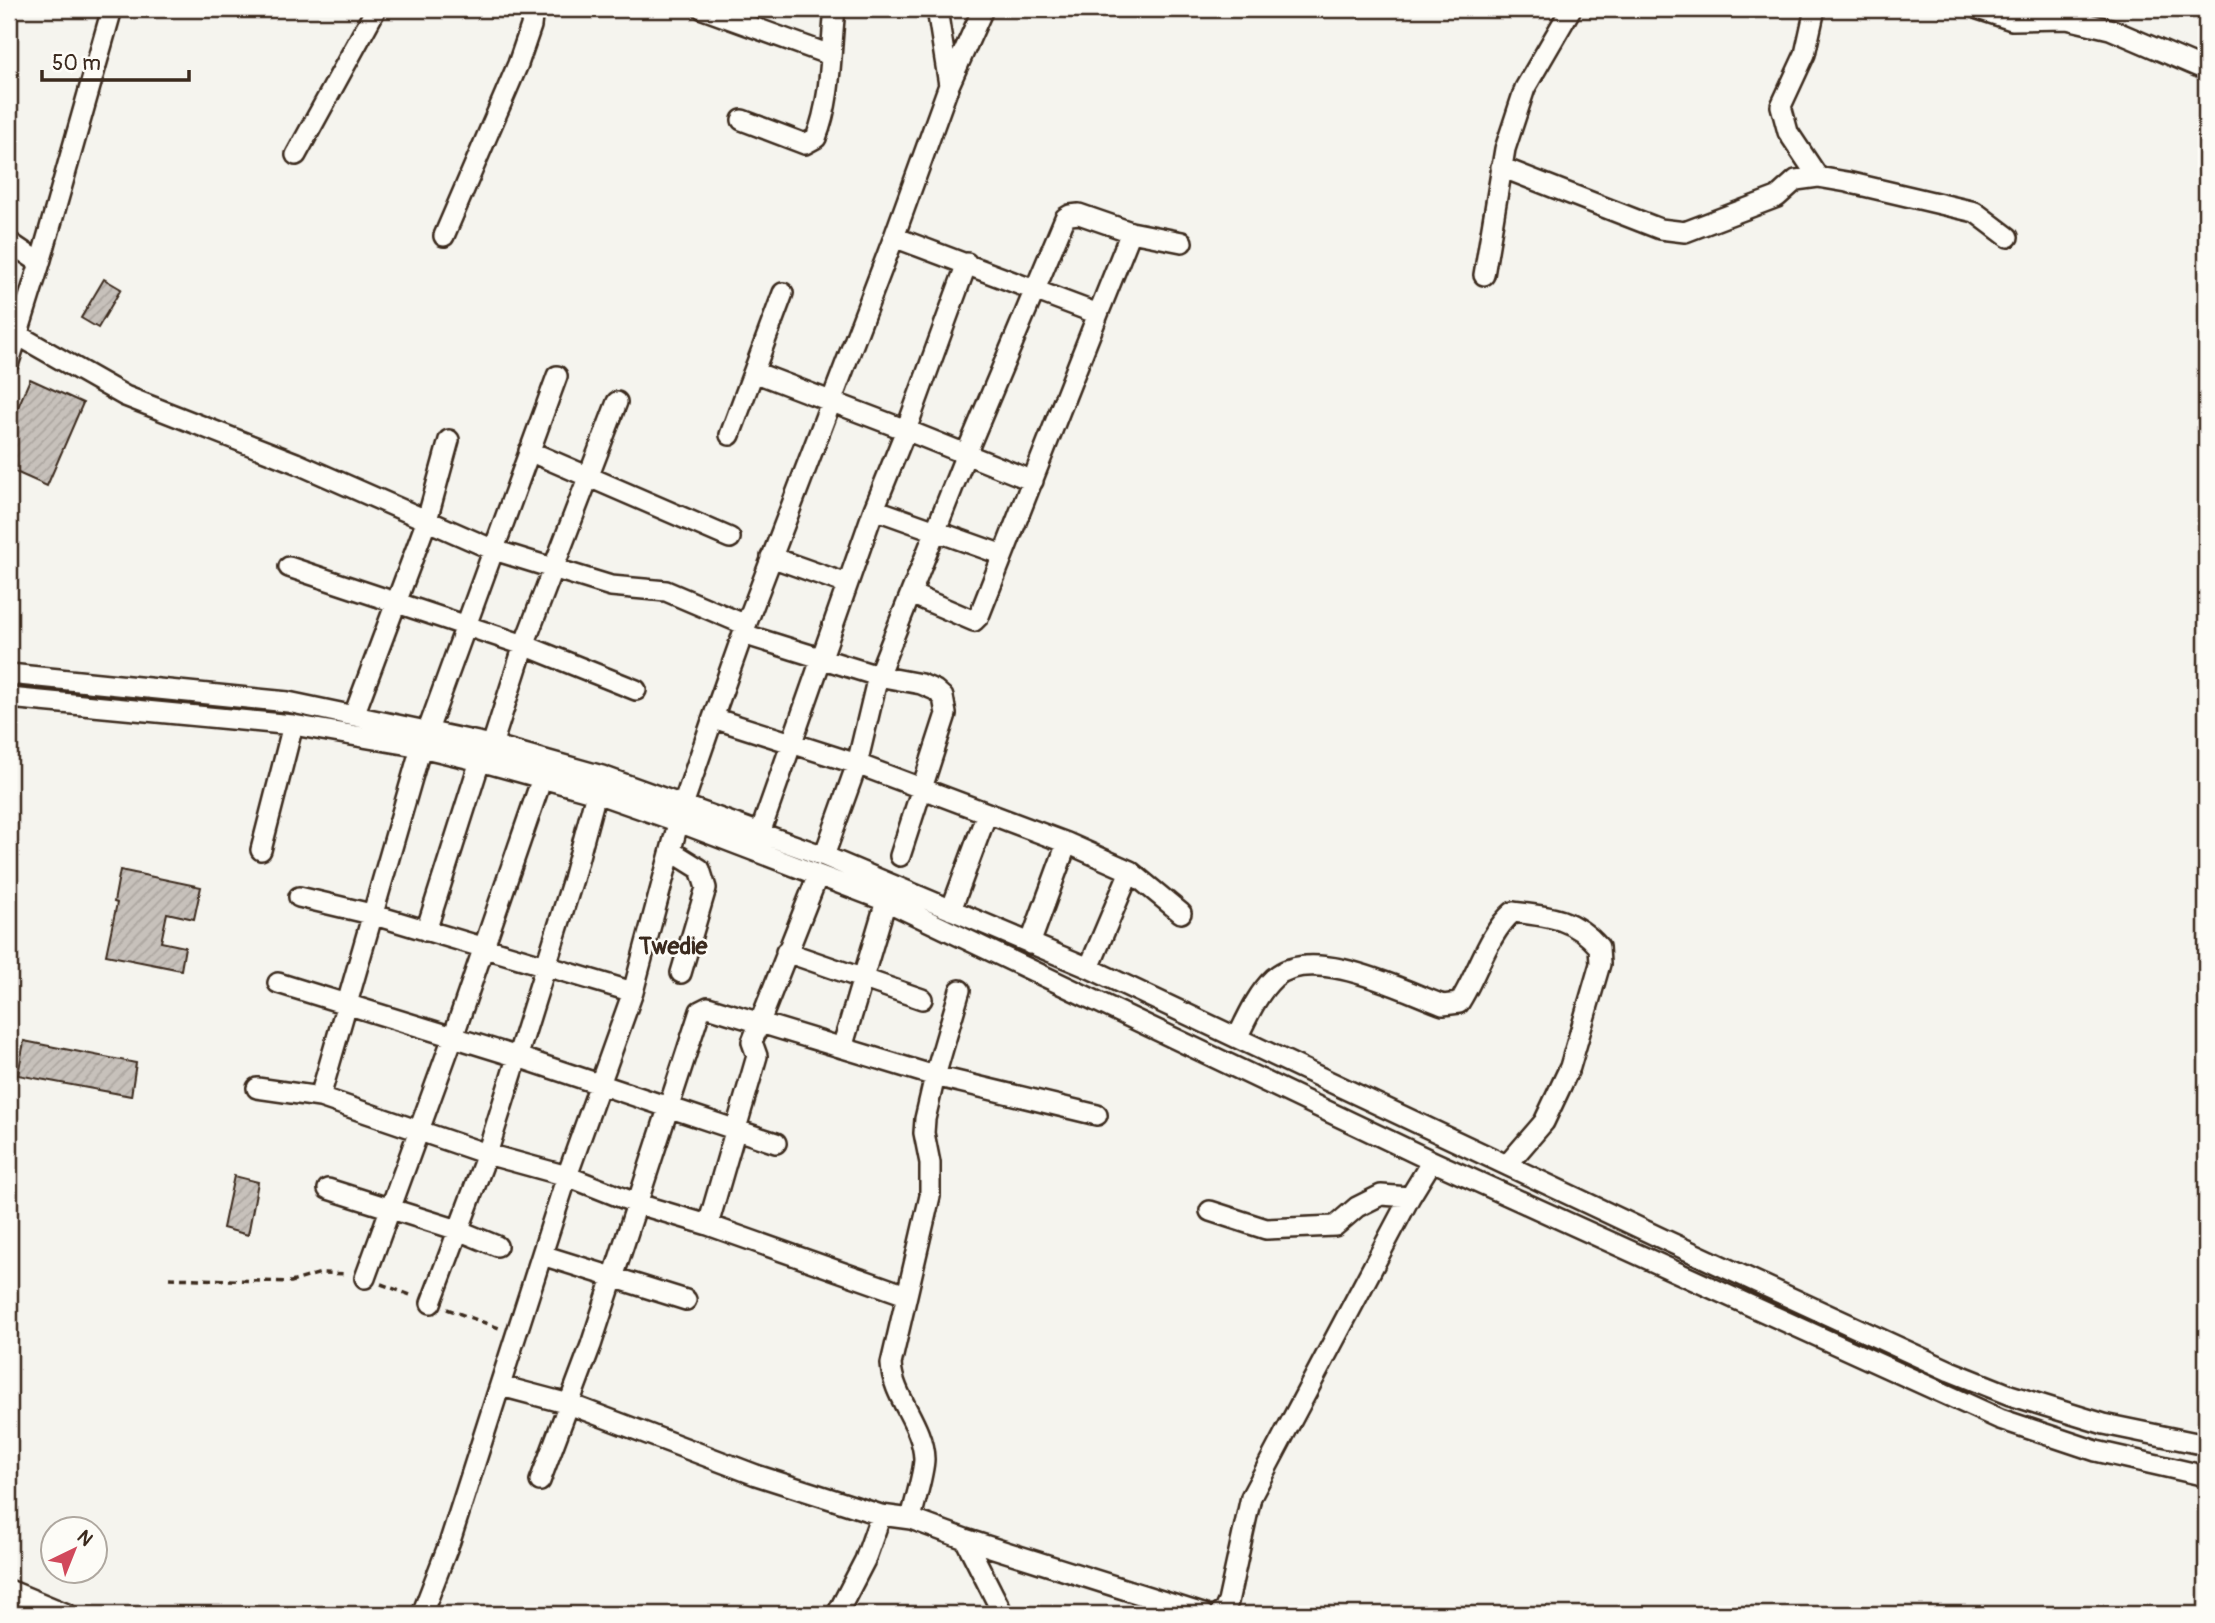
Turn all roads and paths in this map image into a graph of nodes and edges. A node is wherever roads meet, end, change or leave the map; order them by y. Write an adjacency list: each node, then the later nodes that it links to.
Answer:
1 (112, 9): 24 (street)
2 (376, 9): 15 (street)
3 (533, 9): 19 (street)
4 (703, 9): 11 (street)
5 (835, 9): 11 (street)
6 (937, 9): 13 (street)
7 (983, 9): 13 (street)
8 (1572, 9): 16 (street)
9 (1815, 9): 17 (street)
10 (1978, 9): 12 (street)
11 (830, 55): 14 (street)
12 (2206, 70)
13 (950, 85): 20 (street)
14 (742, 120)
15 (296, 155)
16 (1501, 167): 17 (street); 26 (street)
17 (1818, 177): 21 (street)
18 (1130, 232): 23 (street); 27 (street); 29 (street)
19 (444, 236)
20 (894, 237): 25 (street); 34 (street)
21 (2008, 237)
22 (9, 242): 24 (street)
23 (1182, 242)
24 (40, 263): 30 (street)
25 (967, 263): 27 (street); 36 (street)
26 (1484, 275)
27 (1035, 290): 29 (street); 40 (street)
28 (783, 293): 32 (street)
29 (1098, 314): 42 (street)
30 (16, 334): 31 (street); 44 (street)
31 (9, 362)
32 (754, 372): 34 (street); 37 (street)
33 (556, 376): 39 (street)
34 (831, 401): 36 (street); 49 (street)
35 (617, 402): 41 (street)
36 (906, 429): 40 (street); 43 (street)
37 (730, 435)
38 (449, 440): 44 (street)
39 (529, 450): 41 (street); 47 (street)
40 (966, 454): 42 (street); 45 (street)
41 (588, 476): 46 (street); 51 (street)
42 (1032, 481): 48 (street)
43 (874, 509): 45 (street); 52 (street)
44 (427, 520): 47 (street); 54 (street)
45 (936, 531): 48 (street); 53 (street)
46 (730, 538)
47 (494, 550): 51 (street); 55 (street)
48 (1003, 555): 53 (street)
49 (771, 557): 52 (street); 56 (street)
50 (289, 567): 54 (street)
51 (552, 569): 56 (street); 57 (street)
52 (847, 584): 58 (street)
53 (911, 594): 60 (street)
54 (396, 602): 55 (street); 63 (street)
55 (465, 625): 57 (street); 66 (street)
56 (744, 629): 58 (street); 64 (street)
57 (524, 645): 61 (street); 68 (street)
58 (821, 657): 60 (street); 67 (street)
59 (9, 674): 63 (street)
60 (878, 676): 69 (street); 71 (street)
61 (636, 690)
62 (9, 698): 65 (street)
63 (354, 715): 66 (street)
64 (713, 718): 67 (street); 73 (street)
65 (293, 725): 66 (street); 77 (street)
66 (424, 739): 68 (street); 86 (street)
67 (791, 743): 69 (street); 75 (street)
68 (486, 753): 70 (street); 73 (street); 87 (street)
69 (857, 764): 71 (street); 80 (street)
70 (542, 778): 72 (street); 89 (street)
71 (921, 788): 74 (street); 79 (street)
72 (596, 793): 73 (street); 91 (street)
73 (681, 813): 75 (street); 78 (street); 80 (street)
74 (987, 813): 76 (street); 84 (street)
75 (760, 833): 80 (street)
76 (1068, 843): 81 (street); 88 (street)
77 (261, 850)
78 (671, 851): 93 (street); 97 (street)
79 (900, 856)
80 (821, 866): 83 (street); 84 (street); 90 (street)
81 (1130, 871): 85 (street); 92 (street)
82 (299, 897): 86 (street)
83 (886, 901): 94 (street); 115 (street)
84 (951, 910): 88 (street)
85 (1181, 913)
86 (371, 914): 87 (street); 99 (street)
87 (426, 931): 89 (street)
88 (1030, 944): 92 (street)
89 (484, 948): 91 (street); 101 (street)
90 (786, 952): 94 (street); 100 (street)
91 (544, 966): 97 (street); 104 (street)
92 (1089, 968): 102 (street)
93 (681, 973)
94 (863, 980): 98 (street); 103 (street)
95 (278, 983): 99 (street)
96 (960, 990): 105 (street)
97 (633, 992): 106 (street)
98 (922, 999)
99 (346, 1003): 101 (street); 108 (street)
100 (759, 1023): 103 (street); 109 (street); 112 (street)
101 (453, 1037): 104 (street); 111 (street)
102 (1237, 1038): 116 (street); 116 (street)
103 (842, 1048): 105 (street)
104 (518, 1057): 106 (street); 114 (street)
105 (935, 1076): 110 (street); 130 (street)
106 (599, 1084): 109 (street); 117 (street)
107 (257, 1088): 108 (street)
108 (320, 1097): 111 (street)
109 (669, 1107): 112 (street); 120 (street)
110 (1097, 1115)
111 (419, 1130): 114 (street); 121 (street)
112 (736, 1130): 113 (street); 123 (street)
113 (776, 1143)
114 (487, 1154): 117 (street); 124 (street)
115 (1432, 1161): 119 (street); 137 (street)
116 (1507, 1165): 136 (street)
117 (567, 1176): 120 (street); 126 (street)
118 (328, 1189): 121 (street)
119 (1410, 1197): 122 (street); 148 (street)
120 (638, 1204): 123 (street); 127 (street)
121 (390, 1209): 124 (street); 129 (street)
122 (1210, 1211)
123 (708, 1226): 130 (street)
124 (458, 1230): 125 (street); 132 (street)
125 (497, 1246)
126 (542, 1255): 127 (street); 133 (street)
127 (613, 1277): 131 (street); 135 (street)
128 (169, 1278): 129 (path)
129 (365, 1278): 132 (path)
130 (906, 1295): 140 (street)
131 (685, 1300)
132 (431, 1303): 133 (path)
133 (517, 1334): 134 (street)
134 (501, 1386): 135 (street); 144 (street)
135 (569, 1404): 138 (street); 139 (street)
136 (2206, 1445)
137 (2206, 1476)
138 (540, 1481)
139 (881, 1515): 140 (street); 145 (street)
140 (911, 1519): 141 (street)
141 (965, 1539): 146 (street); 147 (street)
142 (9, 1590): 143 (street)
143 (67, 1614)
144 (422, 1614)
145 (837, 1614)
146 (1003, 1614)
147 (1203, 1614)
148 (1222, 1614)

